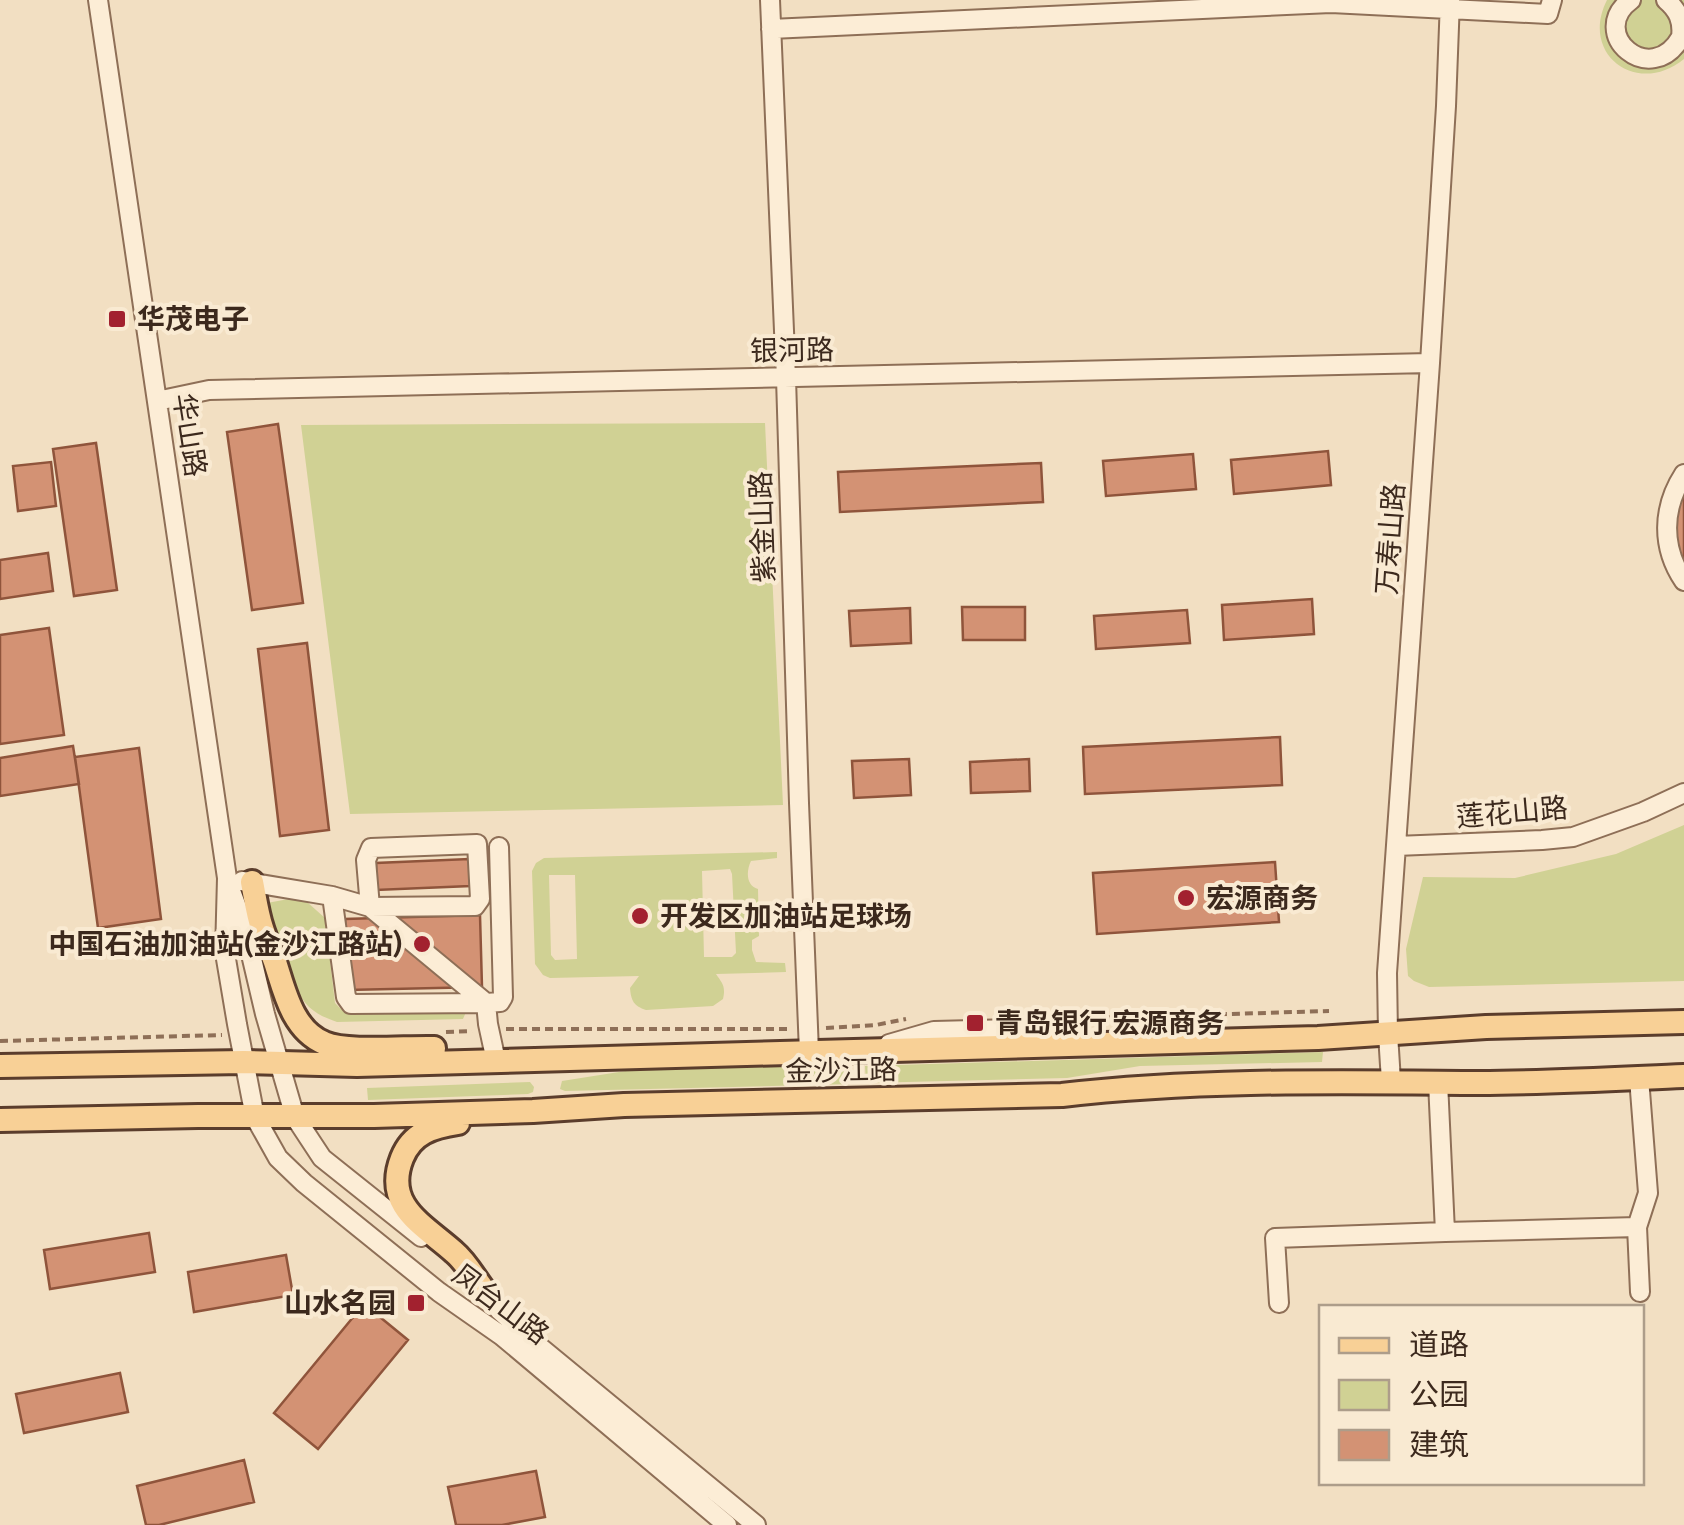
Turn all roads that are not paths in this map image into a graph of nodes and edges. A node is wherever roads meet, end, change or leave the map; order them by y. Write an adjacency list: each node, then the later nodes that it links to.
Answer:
1 (98, 0): 12 (street, 华山路)
2 (770, 0): 8 (street, 紫金山路)
3 (1552, 0): 6 (street)
4 (1670, 1): 7 (street)
5 (1625, 2): 9 (street)
6 (1450, 4): 8 (street); 10 (street, 万寿山路)
7 (1683, 26): 9 (street)
8 (771, 29): 11 (street, 紫金山路)
9 (1679, 54)
10 (1430, 363): 11 (street, 银河路); 17 (street, 万寿山路)
11 (786, 378): 12 (street, 银河路); 25 (street, 紫金山路)
12 (157, 401): 18 (street, 华山路)
13 (1684, 474): 14 (street)
14 (1684, 581)
15 (1684, 793): 17 (street, 莲花山路)
16 (499, 846): 22 (street)
17 (1396, 846): 24 (street, 万寿山路)
18 (227, 878): 19 (street); 27 (street, 凤台山路); 28 (street, 凤台山路)
19 (252, 882): 20 (street); 26 (main road)
20 (332, 896): 21 (street); 22 (street)
21 (370, 907): 21 (street); 22 (street)
22 (486, 1003): 26 (street)
23 (1684, 1022): 24 (main road, 金沙江路)
24 (1388, 1034): 25 (main road, 金沙江路); 32 (street, 万寿山路)
25 (809, 1040): 26 (main road, 金沙江路)
26 (496, 1061): 28 (main road, 金沙江路)
27 (244, 1062): 28 (main road, 金沙江路); 29 (main road, 金沙江路); 35 (street, 凤台山路)
28 (278, 1062): 36 (street, 凤台山路)
29 (0, 1066)
30 (1684, 1076): 31 (main road, 金沙江路)
31 (1638, 1078): 33 (main road, 金沙江路); 38 (street)
32 (1392, 1081): 33 (main road, 金沙江路); 34 (main road, 金沙江路)
33 (1438, 1082): 39 (street)
34 (533, 1111): 36 (main road, 金沙江路); 40 (main road)
35 (255, 1117): 36 (main road, 金沙江路); 37 (main road, 金沙江路); 43 (street, 凤台山路)
36 (294, 1118): 40 (street, 凤台山路)
37 (0, 1120)
38 (1637, 1227): 39 (street); 41 (street)
39 (1446, 1232): 42 (street)
40 (483, 1289): 44 (street, 凤台山路)
41 (1640, 1292)
42 (1279, 1303)
43 (727, 1525)
44 (756, 1525)

